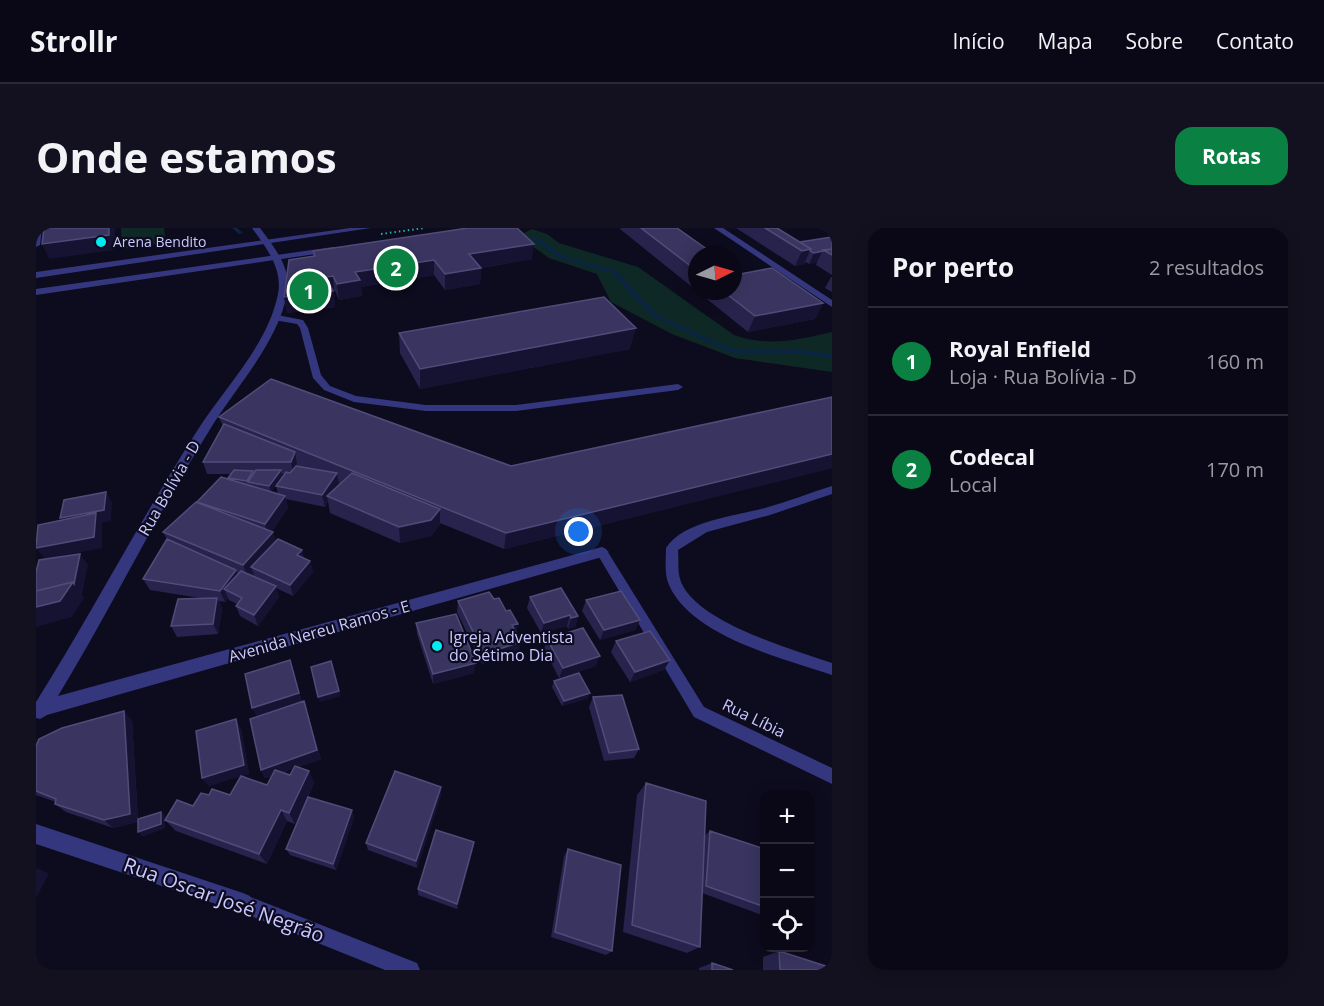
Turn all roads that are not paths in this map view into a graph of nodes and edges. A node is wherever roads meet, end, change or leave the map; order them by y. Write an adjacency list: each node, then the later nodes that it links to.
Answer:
1 (38, 228): 6 (street)
2 (256, 228): 5 (street, Rua Bolívia - D)
3 (367, 228): 5 (street)
4 (718, 228): 11 (street)
5 (268, 242): 8 (street, Rua Bolívia - D); 9 (street)
6 (36, 244)
7 (346, 247): 8 (street)
8 (274, 256): 10 (street); 12 (street, Rua Bolívia - D)
9 (36, 275)
10 (36, 292)
11 (832, 304)
12 (277, 318): 13 (lane); 17 (street, Rua Bolívia - D)
13 (678, 387)
14 (832, 490): 16 (lane)
15 (602, 552): 17 (street, Avenida Nereu Ramos - E); 18 (lane, Rua Líbia)
16 (832, 669)
17 (38, 712)
18 (832, 776)
19 (36, 834): 20 (street, Rua Oscar José Negrão)
20 (243, 903): 21 (lane, Rua Oscar José Negrão)
21 (410, 970)

